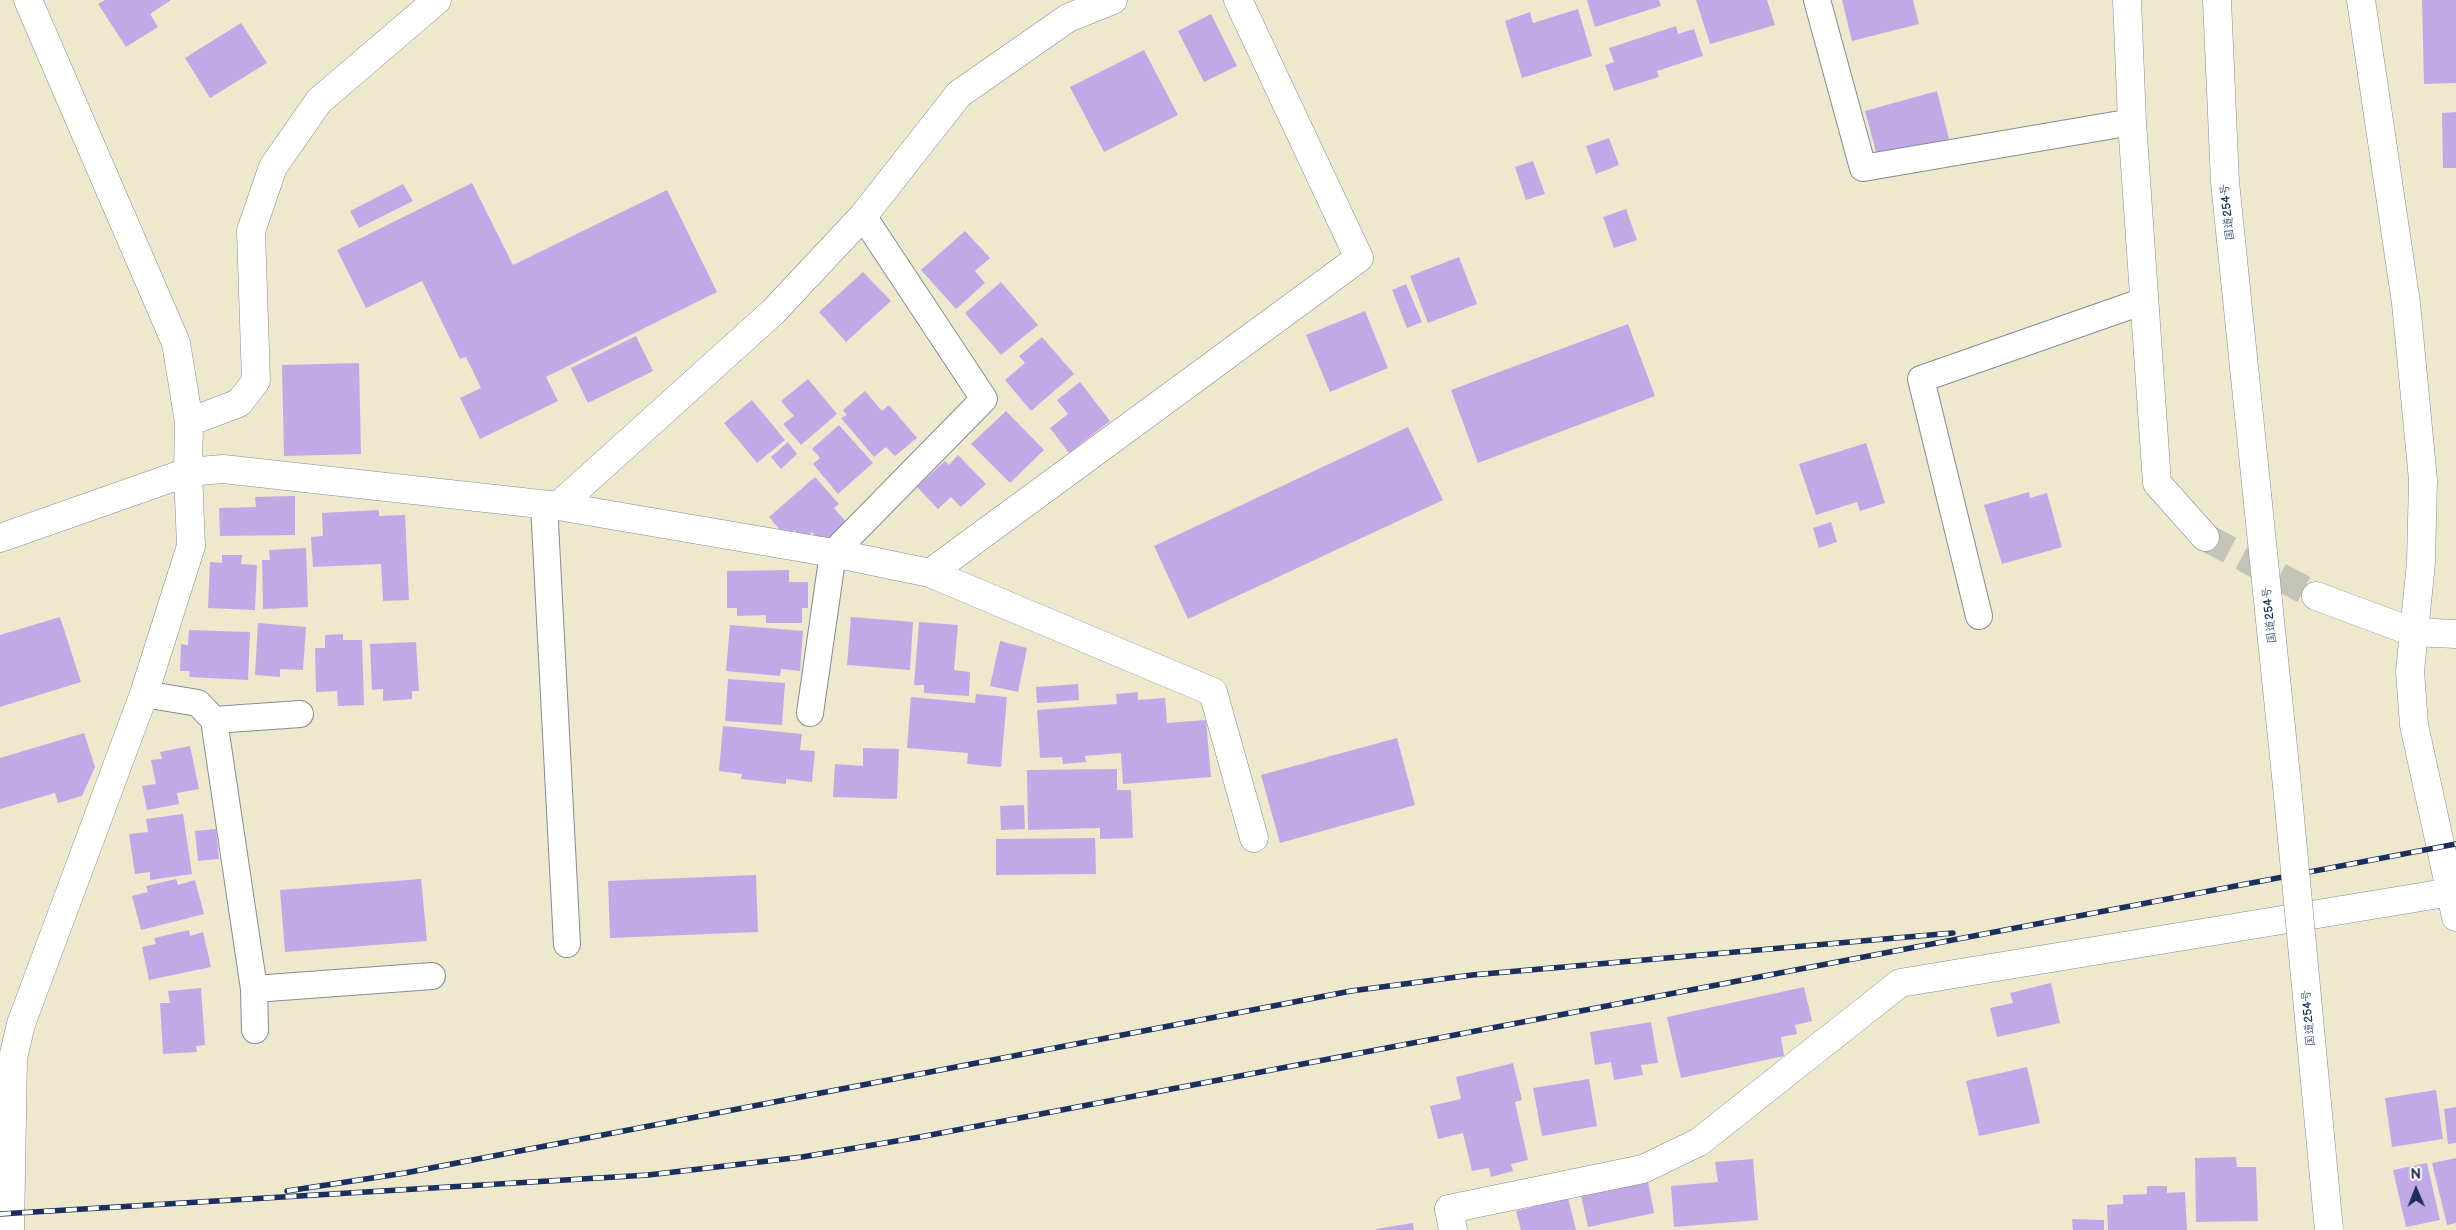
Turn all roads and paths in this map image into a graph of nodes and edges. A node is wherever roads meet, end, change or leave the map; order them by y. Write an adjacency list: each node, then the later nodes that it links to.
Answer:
1 (28, 0): 12 (main road)
2 (437, 0): 12 (main road)
3 (1113, 0): 10 (main road)
4 (1238, 0): 18 (main road)
5 (1817, 0): 9 (lane)
6 (2128, 0): 9 (main road)
7 (2217, 0): 35 (main road, 国道254号, bridge)
8 (2361, 0): 21 (main road)
9 (2132, 122): 11 (main road)
10 (863, 216): 14 (main road); 17 (lane)
11 (2144, 301): 16 (main road); 20 (lane)
12 (189, 422): 13 (main road)
13 (188, 472): 14 (main road); 15 (main road); 23 (main road)
14 (551, 505): 17 (main road); 29 (lane)
15 (0, 538)
16 (2205, 538)
17 (833, 553): 18 (main road); 24 (lane)
18 (930, 573): 27 (main road)
19 (2316, 596): 21 (main road)
20 (1979, 616)
21 (2413, 632): 22 (main road); 28 (main road)
22 (2456, 634)
23 (144, 694): 26 (lane); 34 (main road)
24 (810, 713)
25 (300, 714): 26 (lane)
26 (214, 720): 31 (lane)
27 (1254, 838)
28 (2453, 904): 33 (main road)
29 (567, 944)
30 (432, 976): 31 (lane)
31 (254, 988): 32 (lane)
32 (256, 1030)
33 (1451, 1220)
34 (10, 1230)
35 (2329, 1230)

